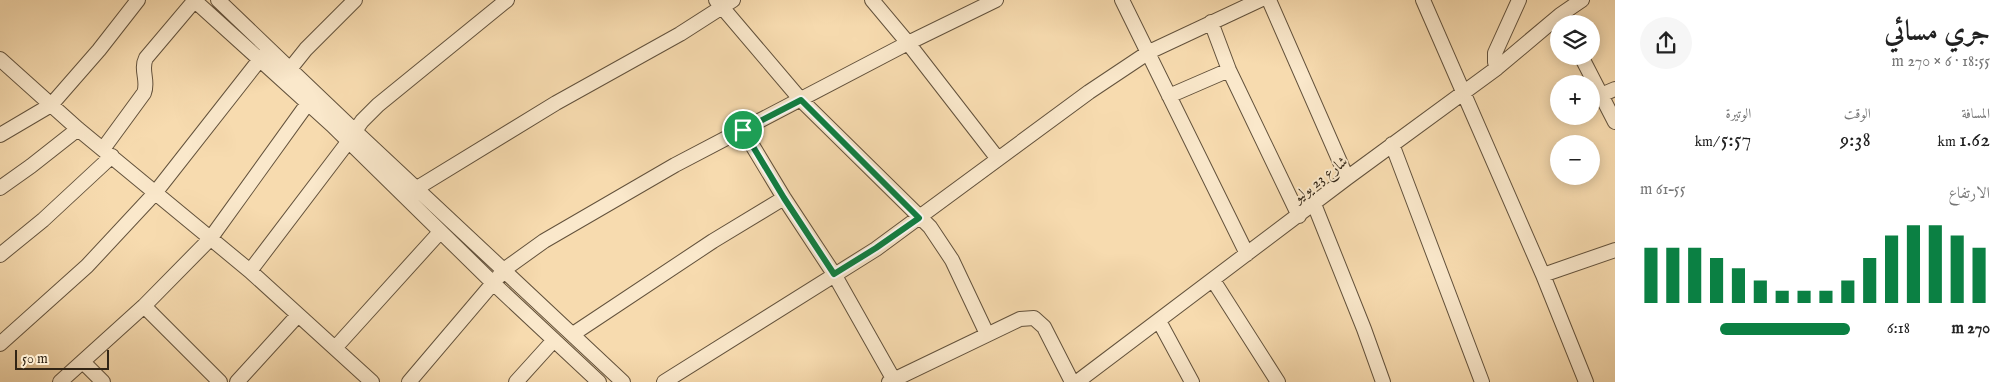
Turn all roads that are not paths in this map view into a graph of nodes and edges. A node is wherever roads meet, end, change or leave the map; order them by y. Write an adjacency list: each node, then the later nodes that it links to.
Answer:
1 (138, 0): 33 (street)
2 (194, 0): 21 (street); 40 (street)
3 (218, 0): 21 (street)
4 (355, 0): 25 (street)
5 (507, 0): 38 (street)
6 (872, 0): 19 (street)
7 (996, 0): 15 (street)
8 (1122, 0): 20 (street)
9 (1260, 0): 17 (street)
10 (1270, 0): 42 (street)
11 (1422, 0): 28 (street)
12 (1519, 0): 24 (street)
13 (1582, 0): 16 (street, شارع 23 يوليو)
14 (724, 3): 31 (street); 44 (street)
15 (976, 4): 19 (street)
16 (1567, 15)
17 (1211, 22): 20 (street); 26 (street)
18 (1550, 29): 24 (street, شارع 23 يوليو)
19 (908, 43): 31 (street); 41 (street)
20 (1149, 52): 30 (street); 41 (street)
21 (263, 54): 25 (street); 32 (street); 45 (street)
22 (0, 60): 33 (street)
23 (1586, 65): 29 (street)
24 (1497, 68): 28 (street, شارع 23 يوليو)
25 (290, 69): 38 (street)
26 (1229, 70): 30 (street); 48 (street)
27 (1615, 89): 29 (street)
28 (1463, 92): 39 (street, شارع 23 يوليو); 58 (street)
29 (1602, 95): 34 (street)
30 (1170, 96): 53 (street)
31 (801, 100): 36 (street); 49 (street)
32 (308, 103): 38 (street); 51 (street)
33 (51, 105): 35 (street); 37 (street)
34 (1615, 122)
35 (78, 129): 40 (street); 43 (street)
36 (743, 130): 46 (street); 55 (street)
37 (0, 135)
38 (352, 136): 44 (street); 50 (street); 56 (street)
39 (1392, 144): 42 (street, شارع 23 يوليو); 86 (street)
40 (107, 153): 45 (street); 54 (street)
41 (998, 159): 49 (street)
42 (1347, 178): 47 (street, شارع 23 يوليو)
43 (0, 188)
44 (417, 188): 55 (street)
45 (155, 193): 51 (street); 67 (street)
46 (784, 198): 57 (street); 64 (street)
47 (1314, 204): 48 (street, شارع 23 يوليو); 85 (street)
48 (1299, 216): 53 (street, شارع 23 يوليو)
49 (919, 218): 57 (street); 65 (street)
50 (440, 232): 60 (street); 68 (street)
51 (210, 239): 56 (street); 61 (street)
52 (1615, 250): 58 (street)
53 (1246, 254): 59 (street, شارع 23 يوليو)
54 (0, 255)
55 (504, 269): 60 (street); 64 (street)
56 (250, 271): 62 (street)
57 (834, 274): 70 (street); 80 (street)
58 (1543, 275): 87 (street)
59 (1213, 280): 63 (street, شارع 23 يوليو); 84 (street)
60 (493, 283): 66 (street); 76 (street)
61 (144, 306): 69 (street); 73 (street)
62 (298, 315): 68 (street); 74 (street)
63 (1159, 321): 82 (street, شارع 23 يوليو); 83 (street)
64 (573, 334): 79 (street)
65 (987, 334): 70 (street); 81 (street)
66 (554, 340): 77 (street); 78 (street)
67 (0, 344)
68 (335, 348): 75 (street)
69 (83, 362): 71 (street); 72 (street)
70 (892, 381)
71 (60, 382)
72 (103, 382)
73 (220, 382)
74 (237, 382)
75 (372, 382)
76 (409, 382)
77 (516, 382)
78 (600, 382)
79 (623, 382)
80 (664, 382)
81 (1072, 382)
82 (1077, 382)
83 (1192, 382)
84 (1278, 382)
85 (1382, 382)
86 (1482, 382)
87 (1586, 382)

